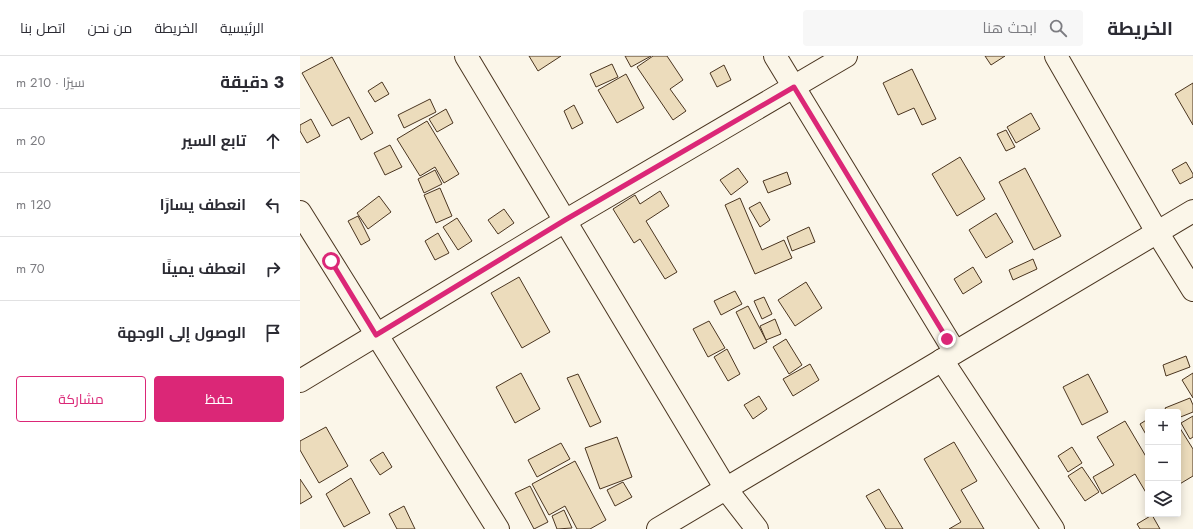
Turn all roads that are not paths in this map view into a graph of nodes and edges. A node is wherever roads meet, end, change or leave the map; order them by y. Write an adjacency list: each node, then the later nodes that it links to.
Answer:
1 (466, 56): 8 (street)
2 (775, 56): 5 (street)
3 (846, 56): 5 (street)
4 (1056, 56): 9 (street)
5 (794, 87): 8 (street); 12 (street)
6 (1193, 211): 9 (street)
7 (300, 212): 11 (street)
8 (565, 220): 11 (street); 14 (street)
9 (1157, 232): 10 (street); 12 (street)
10 (1193, 290)
11 (376, 335): 13 (street); 15 (street)
12 (949, 356): 14 (street); 18 (street)
13 (300, 381)
14 (726, 488): 16 (street); 17 (street)
15 (498, 529)
16 (658, 529)
17 (757, 529)
18 (1053, 529)

